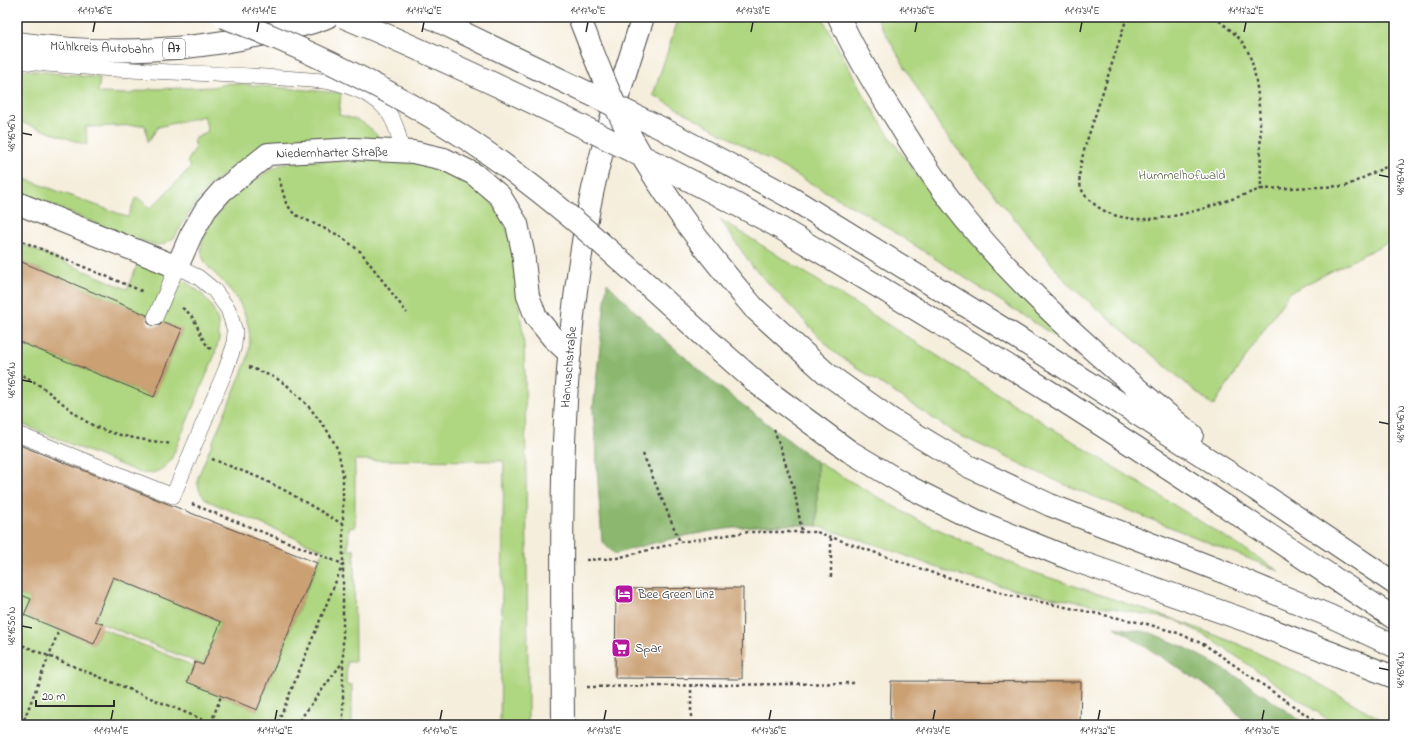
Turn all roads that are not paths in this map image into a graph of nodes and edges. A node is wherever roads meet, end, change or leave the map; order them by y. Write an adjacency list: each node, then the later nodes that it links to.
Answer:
1 (224, 17): 20 (main road, bridge)
2 (327, 17): 8 (main road, Mühlkreis Autobahn / A7)
3 (344, 17): 18 (main road, bridge)
4 (430, 17): 16 (main road, bridge)
5 (579, 17): 19 (main road, bridge)
6 (643, 17): 14 (main road, Hanuschstraße)
7 (839, 17): 16 (main road)
8 (17, 43)
9 (17, 60): 10 (lane)
10 (401, 151): 12 (main road, Niedernharter Straße); 14 (main road, Niedernharter Straße)
11 (17, 203): 12 (main road)
12 (176, 266): 13 (lane); 15 (lane)
13 (155, 318)
14 (570, 354): 21 (main road, Hanuschstraße)
15 (17, 434)
16 (1255, 489): 17 (main road)
17 (1394, 583)
18 (1394, 618)
19 (1394, 646)
20 (1394, 677)
21 (563, 725)

